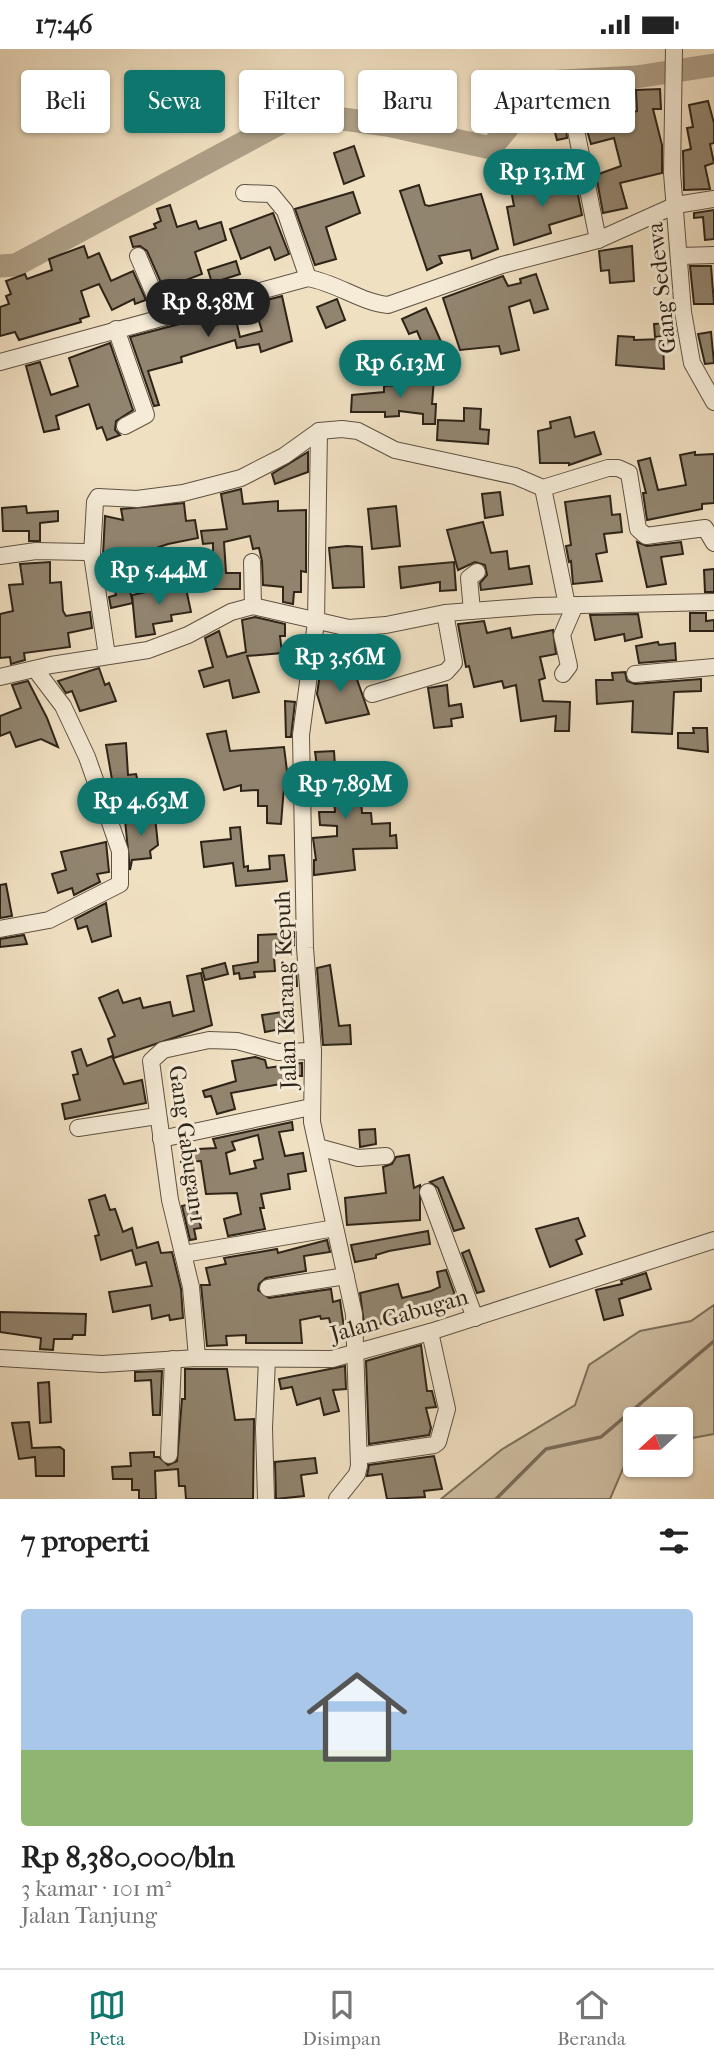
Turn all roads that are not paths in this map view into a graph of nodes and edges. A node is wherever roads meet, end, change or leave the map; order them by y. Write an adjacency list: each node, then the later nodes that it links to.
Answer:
1 (674, 49): 5 (street, Gang Sedewa)
2 (577, 133): 6 (street)
3 (244, 193): 10 (street)
4 (714, 199): 5 (street)
5 (676, 205): 6 (street); 9 (street, Gang Sedewa)
6 (598, 240): 10 (street)
7 (714, 255): 9 (street)
8 (138, 256): 11 (street)
9 (680, 256): 14 (street, Gang Sedewa)
10 (309, 278): 11 (street)
11 (164, 317): 12 (street)
12 (116, 329): 13 (street); 15 (street)
13 (0, 362)
14 (714, 403)
15 (125, 426)
16 (319, 431): 17 (street); 19 (street); 28 (street, Jalan Karang Kepuh)
17 (543, 488): 18 (street); 24 (street)
18 (714, 543)
19 (92, 555): 20 (street); 29 (street)
20 (0, 556)
21 (253, 562): 25 (street)
22 (477, 572): 26 (street)
23 (714, 602): 24 (street)
24 (571, 605): 26 (street); 32 (street)
25 (253, 606): 28 (street); 29 (street)
26 (472, 611): 27 (street)
27 (445, 613): 28 (street); 35 (street)
28 (316, 622): 37 (street, Jalan Karang Kepuh)
29 (107, 656): 31 (street)
30 (714, 667): 33 (street)
31 (35, 669): 34 (street); 36 (street)
32 (563, 674)
33 (635, 674)
34 (0, 677)
35 (372, 694)
36 (0, 929)
37 (313, 1051): 38 (street, Jalan Karang Kepuh); 39 (street, Gang Gabugan 1)
38 (311, 1107): 41 (street); 42 (street, Jalan Karang Kepuh)
39 (157, 1116): 40 (street); 41 (street, Gang Gabugan 1)
40 (78, 1128)
41 (161, 1139): 47 (street, Gang Gabugan 1)
42 (318, 1147): 43 (street); 45 (street, Jalan Karang Kepuh)
43 (386, 1156)
44 (428, 1192): 50 (street)
45 (335, 1228): 47 (street); 48 (street, Jalan Karang Kepuh)
46 (714, 1240): 50 (street, Jalan Gabugan)
47 (184, 1254): 54 (street, Gang Gabugan 1)
48 (346, 1276): 49 (street); 52 (street, Jalan Karang Kepuh)
49 (268, 1288)
50 (475, 1318): 51 (street, Jalan Gabugan)
51 (430, 1332): 52 (street, Jalan Gabugan); 58 (street)
52 (355, 1354): 56 (street, Jalan Gabugan); 58 (street, Jalan Karang Kepuh)
53 (0, 1358): 55 (street, Jalan Gabugan)
54 (197, 1358): 55 (street, Jalan Gabugan); 56 (street, Jalan Gabugan)
55 (173, 1359): 57 (street)
56 (267, 1359): 59 (street)
57 (169, 1455)
58 (359, 1456): 60 (street)
59 (266, 1499)
60 (337, 1499)

